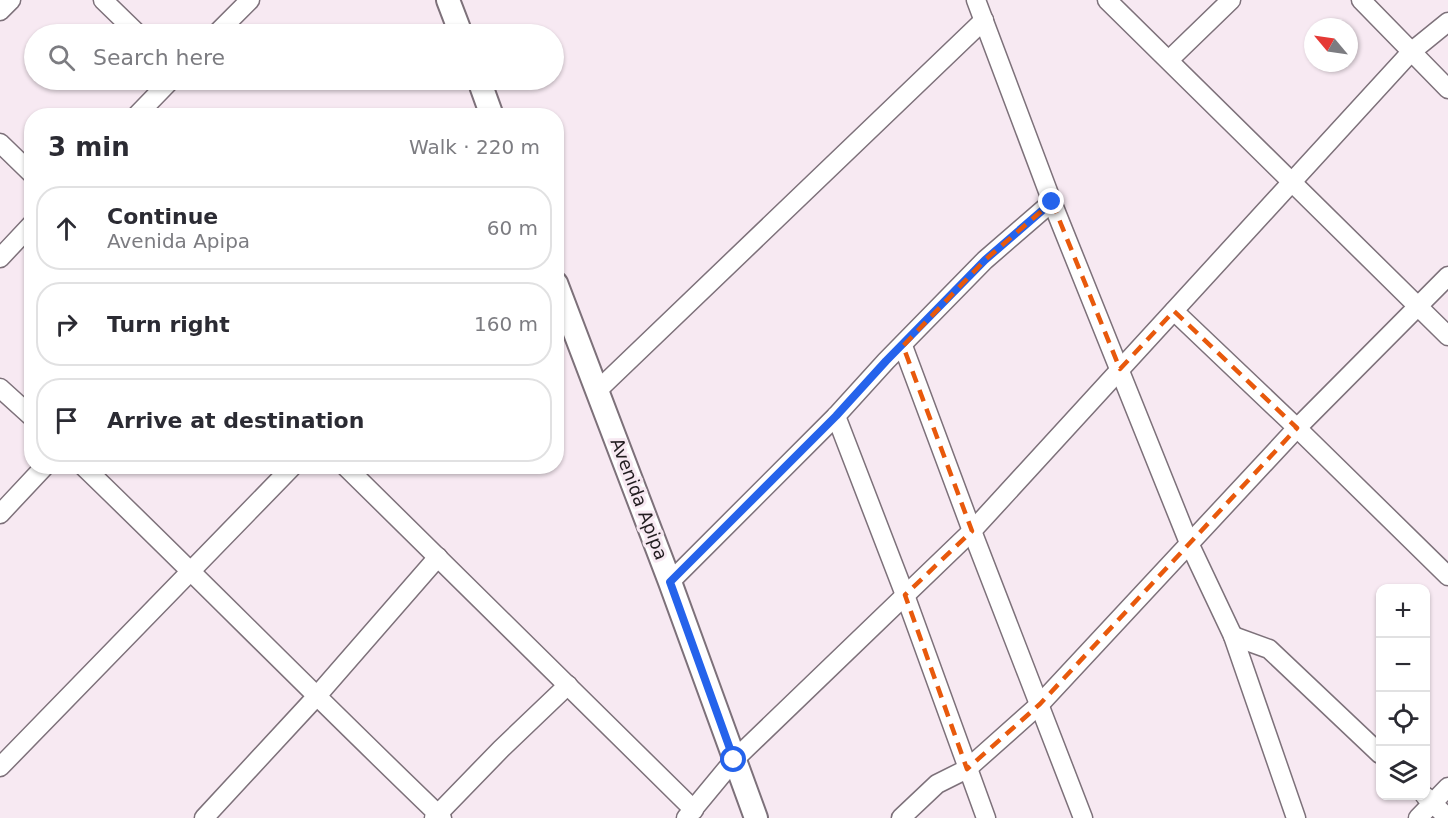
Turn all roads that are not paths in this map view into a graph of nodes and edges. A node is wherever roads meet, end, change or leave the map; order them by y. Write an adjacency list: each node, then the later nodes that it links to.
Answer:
1 (11, 0): 9 (street)
2 (103, 0): 12 (street)
3 (250, 0): 13 (street)
4 (448, 0): 14 (street)
5 (976, 0): 10 (street)
6 (1107, 0): 16 (street)
7 (1231, 0): 16 (street)
8 (1361, 0): 15 (street)
9 (0, 11)
10 (984, 20): 25 (street); 36 (street)
11 (1448, 22): 15 (street)
12 (128, 24)
13 (226, 24)
14 (457, 24)
15 (1411, 52): 17 (street); 24 (street)
16 (1169, 60): 24 (street)
17 (1448, 88)
18 (161, 90): 20 (street)
19 (482, 90): 21 (street)
20 (144, 108)
21 (489, 108)
22 (0, 143): 23 (street)
23 (24, 166)
24 (1292, 181): 30 (street); 31 (street)
25 (1052, 202): 33 (street); 34 (street)
26 (24, 232): 27 (street)
27 (0, 258)
28 (1448, 276): 30 (street)
29 (564, 303): 36 (street, Avenida Apipa)
30 (1418, 307): 32 (street); 39 (street)
31 (1174, 311): 34 (street); 39 (street)
32 (1448, 336)
33 (903, 346): 38 (street); 45 (street)
34 (1120, 369): 45 (street); 46 (street)
35 (0, 388): 37 (street)
36 (598, 390): 50 (street, Avenida Apipa)
37 (24, 410)
38 (836, 416): 50 (street); 51 (street)
39 (1297, 428): 46 (street); 49 (street)
40 (38, 474): 44 (street)
41 (91, 474): 48 (street)
42 (286, 474): 48 (street)
43 (353, 474): 47 (street)
44 (0, 514)
45 (972, 531): 51 (street); 55 (street)
46 (1189, 543): 52 (street); 55 (street)
47 (438, 557): 53 (street); 54 (street)
48 (192, 572): 54 (street); 58 (street)
49 (1448, 576)
50 (670, 582): 57 (street, Avenida Apipa)
51 (905, 595): 57 (street); 59 (street)
52 (1233, 636): 56 (street); 71 (street)
53 (568, 685): 64 (street); 65 (street)
54 (316, 697): 65 (street); 66 (street)
55 (1040, 704): 59 (street); 70 (street)
56 (1376, 750)
57 (734, 760): 64 (street); 67 (street, Avenida Apipa)
58 (0, 767)
59 (967, 769): 68 (street); 69 (street)
60 (1448, 787): 61 (street)
61 (1430, 798)
62 (1428, 800): 72 (street)
63 (1430, 800): 73 (street)
64 (690, 814)
65 (438, 817)
66 (204, 818)
67 (756, 818)
68 (900, 818)
69 (986, 818)
70 (1083, 818)
71 (1296, 818)
72 (1418, 818)
73 (1448, 818)

